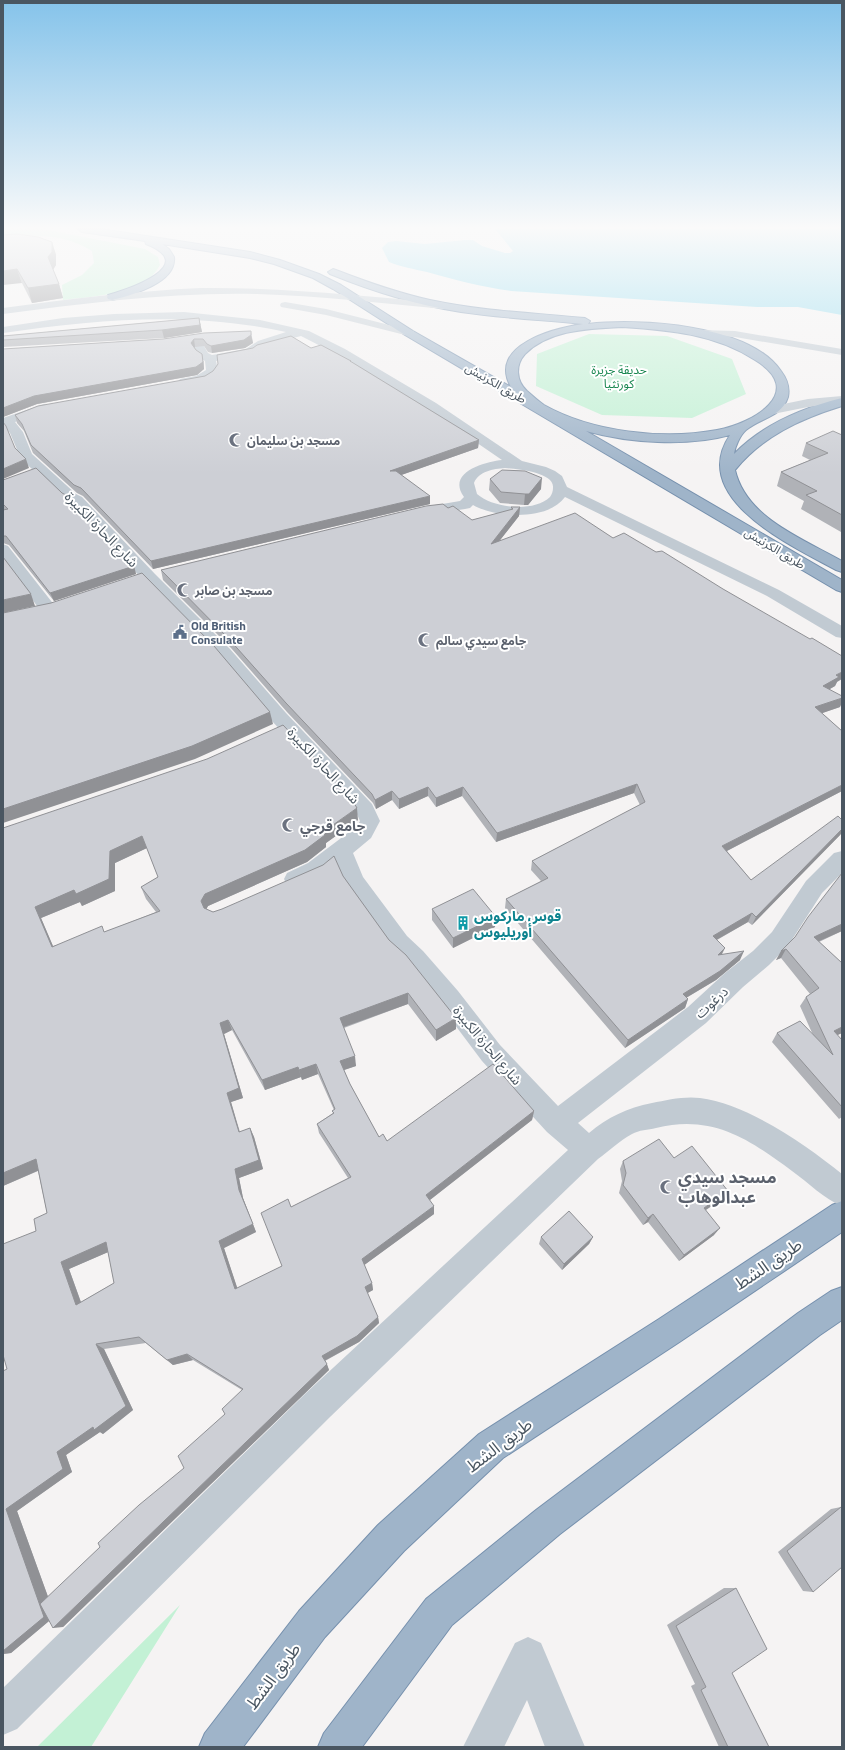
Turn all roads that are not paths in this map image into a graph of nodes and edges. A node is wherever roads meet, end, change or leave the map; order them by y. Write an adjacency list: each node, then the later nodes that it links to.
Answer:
1 (56, 311): 5 (street)
2 (317, 311): 11 (street)
3 (375, 311): 11 (highway, طريق الكرنيش)
4 (478, 311): 7 (highway)
5 (3, 317)
6 (260, 323): 8 (street); 9 (street); 13 (street)
7 (622, 324): 10 (highway); 19 (highway)
8 (3, 330)
9 (299, 332): 13 (street); 22 (street)
10 (699, 332): 14 (street); 20 (highway)
11 (409, 334): 19 (highway, طريق الكرنيش)
12 (208, 336): 15 (street)
13 (274, 339): 15 (street)
14 (842, 352)
15 (210, 359): 16 (street)
16 (172, 385)
17 (842, 401): 20 (street); 23 (highway)
18 (59, 406): 32 (street, شارع الحارة الكبيرة)
19 (540, 409): 21 (highway); 29 (highway, طريق الكرنيش)
20 (773, 410): 21 (highway)
21 (741, 428): 23 (highway, طريق الكرنيش)
22 (517, 464): 24 (street); 25 (street)
23 (728, 470): 28 (highway, طريق الكرنيش)
24 (560, 489): 25 (street); 31 (street)
25 (472, 497): 26 (street)
26 (403, 516)
27 (3, 549): 30 (street)
28 (842, 567)
29 (842, 587)
30 (30, 614)
31 (842, 633)
32 (289, 726): 33 (street); 34 (street, شارع الحارة الكبيرة)
33 (267, 736)
34 (341, 850): 36 (street); 37 (street, شارع الحارة الكبيرة)
35 (842, 859): 37 (street, درغوت)
36 (277, 887)
37 (557, 1123): 38 (street, شارع الحارة الكبيرة)
38 (588, 1150): 39 (street); 42 (street)
39 (842, 1192)
40 (842, 1215): 43 (highway, طريق الشط)
41 (842, 1302): 44 (highway)
42 (3, 1715)
43 (219, 1747)
44 (338, 1747)
45 (482, 1747): 46 (street)
46 (564, 1747)

